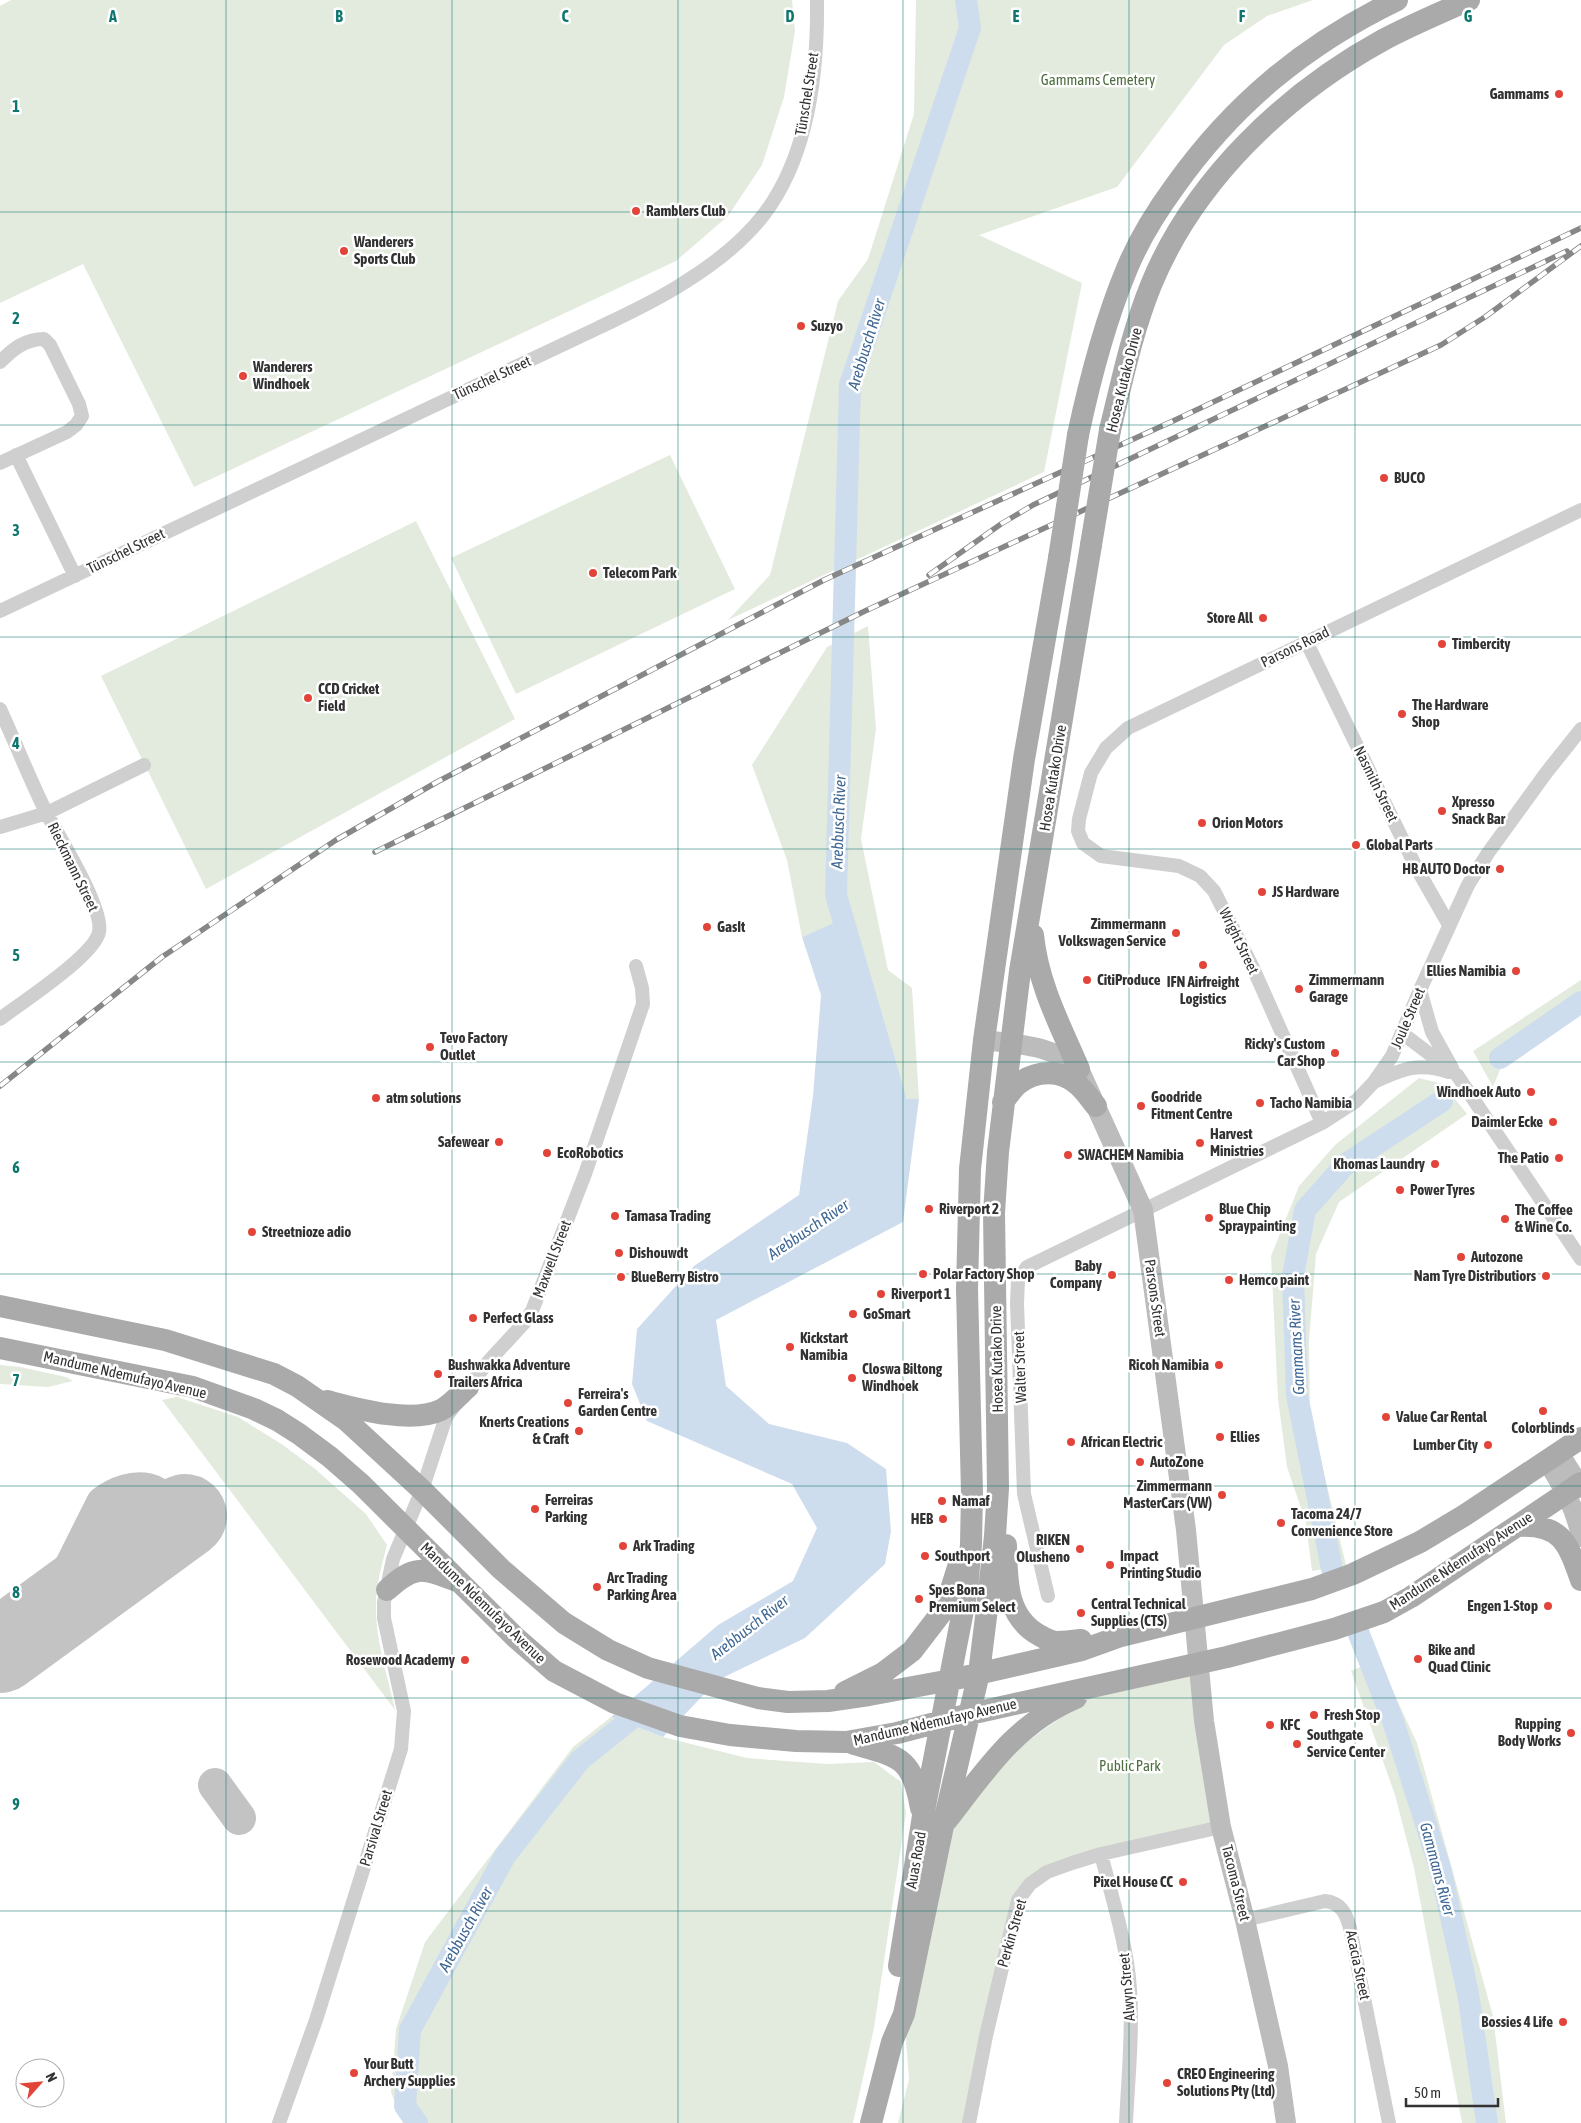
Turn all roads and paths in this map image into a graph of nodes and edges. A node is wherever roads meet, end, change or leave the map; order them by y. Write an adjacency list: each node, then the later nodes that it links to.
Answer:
1 (816, 0): 8 (street, Tünschel Street)
2 (1397, 0): 23 (main road, Hosea Kutako Drive, bridge)
3 (1468, 0): 17 (main road, Hosea Kutako Drive, bridge)
4 (0, 362): 5 (street)
5 (16, 455): 6 (street); 8 (street)
6 (0, 463)
7 (1581, 510): 10 (street, Parsons Road)
8 (75, 576): 9 (street, Tünschel Street)
9 (0, 611)
10 (1306, 641): 16 (street, Parsons Road); 18 (street, Nasmith Street)
11 (0, 709): 14 (street, Rieckmann Street)
12 (1581, 730): 18 (street, Joule Street)
13 (144, 765): 14 (street)
14 (47, 812): 15 (street); 21 (street, Rieckmann Street)
15 (0, 827)
16 (1083, 843): 30 (street, Wright Street)
17 (1031, 909): 24 (main road, Hosea Kutako Drive); 25 (main road)
18 (1450, 925): 20 (street, Joule Street)
19 (636, 966): 35 (street, Maxwell Street)
20 (1420, 990): 22 (street, Joule Street); 26 (street)
21 (0, 1019)
22 (1402, 1033): 26 (street); 27 (street, Joule Street)
23 (984, 1040): 24 (street, Parsons Street); 42 (main road, Hosea Kutako Drive)
24 (1011, 1044): 25 (street, Parsons Street); 28 (main road, Hosea Kutako Drive)
25 (1079, 1070): 29 (street, Parsons Street)
26 (1456, 1075): 27 (street); 32 (street)
27 (1374, 1082): 30 (street, Joule Street)
28 (1003, 1102): 29 (main road); 36 (main road, Hosea Kutako Drive)
29 (1096, 1106): 31 (street, Parsons Street)
30 (1322, 1124): 31 (street, Joule Street)
31 (1143, 1210): 49 (street, Walter Street); 51 (street, Parsons Street)
32 (1580, 1256)
33 (0, 1306): 37 (main road, Mandume Ndemufayo Avenue)
34 (0, 1348): 44 (main road, Mandume Ndemufayo Avenue)
35 (468, 1387): 37 (main road); 41 (street, Maxwell Street)
36 (998, 1389): 50 (main road); 52 (main road, Hosea Kutako Drive)
37 (319, 1399): 41 (main road, Mandume Ndemufayo Avenue)
38 (1581, 1438): 39 (main road, Mandume Ndemufayo Avenue)
39 (1553, 1457): 40 (street); 51 (main road, Mandume Ndemufayo Avenue)
40 (1577, 1487): 43 (main road, Mandume Ndemufayo Avenue); 45 (street)
41 (422, 1490): 44 (street, Maxwell Street); 55 (main road, Mandume Ndemufayo Avenue)
42 (972, 1493): 53 (main road, Hosea Kutako Drive); 55 (main road)
43 (1517, 1526): 46 (main road); 51 (main road, Mandume Ndemufayo Avenue)
44 (406, 1527): 47 (main road, Mandume Ndemufayo Avenue); 48 (street, Parsival Street)
45 (1581, 1537)
46 (1581, 1580)
47 (462, 1583): 48 (main road); 58 (main road, Mandume Ndemufayo Avenue)
48 (387, 1590): 63 (street, Parsival Street)
49 (1048, 1596)
50 (1121, 1636): 51 (main road, Mandume Ndemufayo Avenue); 52 (main road, Mandume Ndemufayo Avenue)
51 (1197, 1640): 54 (main road, Mandume Ndemufayo Avenue); 60 (street, Tacoma Street)
52 (979, 1673): 53 (main road, Mandume Ndemufayo Avenue); 56 (main road, Hosea Kutako Drive)
53 (951, 1680): 55 (main road, Mandume Ndemufayo Avenue); 57 (main road, Auas Road)
54 (1109, 1684): 56 (main road, Mandume Ndemufayo Avenue); 59 (main road)
55 (828, 1701)
56 (970, 1714): 57 (main road, Mandume Ndemufayo Avenue); 59 (main road, Auas Road)
57 (943, 1720): 58 (main road, Mandume Ndemufayo Avenue); 59 (main road, Auas Road)
58 (846, 1742): 59 (main road)
59 (933, 1821): 64 (main road, Auas Road)
60 (1221, 1827): 61 (street, Perkin Street); 62 (street, Tacoma Street)
61 (1101, 1854): 65 (street, Perkin Street); 66 (street, Alwyn Street)
62 (1245, 1920): 67 (street, Tacoma Street); 68 (street, Acacia Street)
63 (280, 2123)
64 (871, 2123)
65 (969, 2123)
66 (1126, 2123)
67 (1286, 2123)
68 (1389, 2123)

